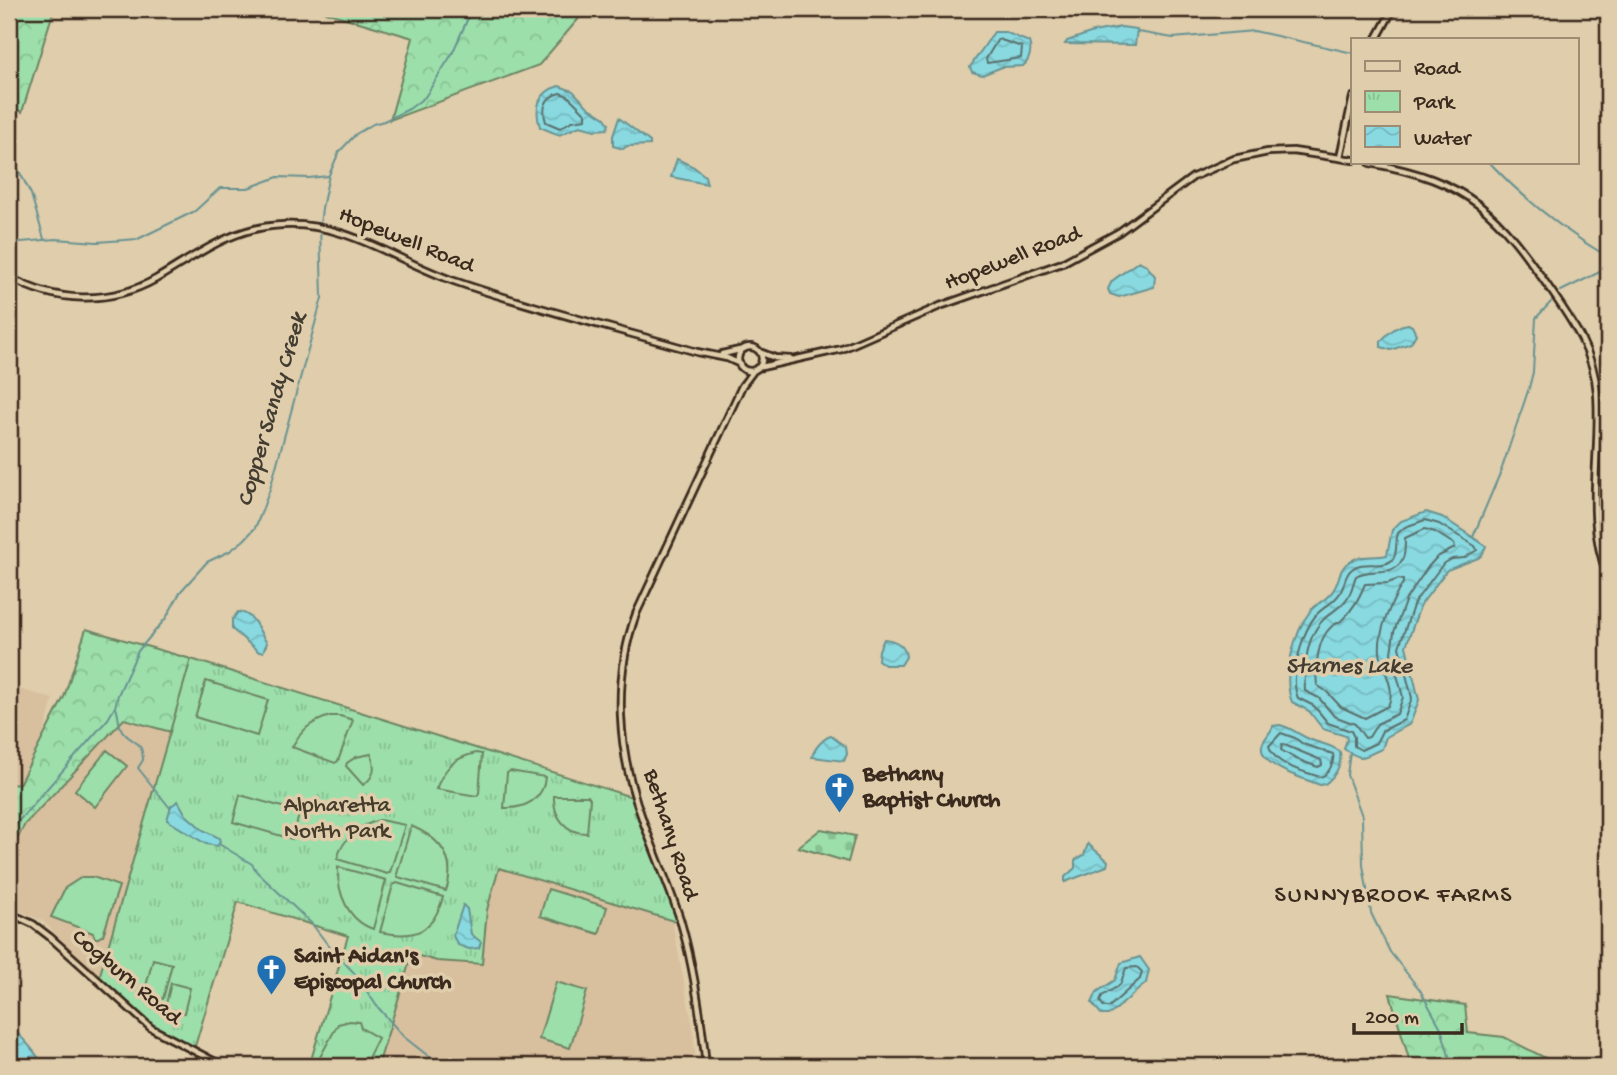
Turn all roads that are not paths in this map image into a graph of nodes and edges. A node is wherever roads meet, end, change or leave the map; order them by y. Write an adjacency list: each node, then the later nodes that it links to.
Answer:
1 (1394, 9): 2 (street)
2 (1377, 38)
3 (1351, 106): 4 (street)
4 (1340, 158): 5 (street, Hopewell Road); 11 (street, Hopewell Road)
5 (1351, 160)
6 (1374, 164): 15 (street)
7 (9, 277): 10 (street, Hopewell Road)
8 (745, 348): 9 (street); 10 (street, Hopewell Road); 12 (street)
9 (759, 351): 11 (street, Hopewell Road); 13 (street)
10 (717, 355): 12 (street, Hopewell Road)
11 (795, 360): 13 (street, Hopewell Road)
12 (741, 365): 13 (street); 14 (street, Bethany Road)
13 (755, 369): 14 (street, Bethany Road)
14 (742, 386): 18 (street, Bethany Road)
15 (1608, 576)
16 (9, 913): 17 (street, Cogburn Road)
17 (223, 1066)
18 (706, 1066)

